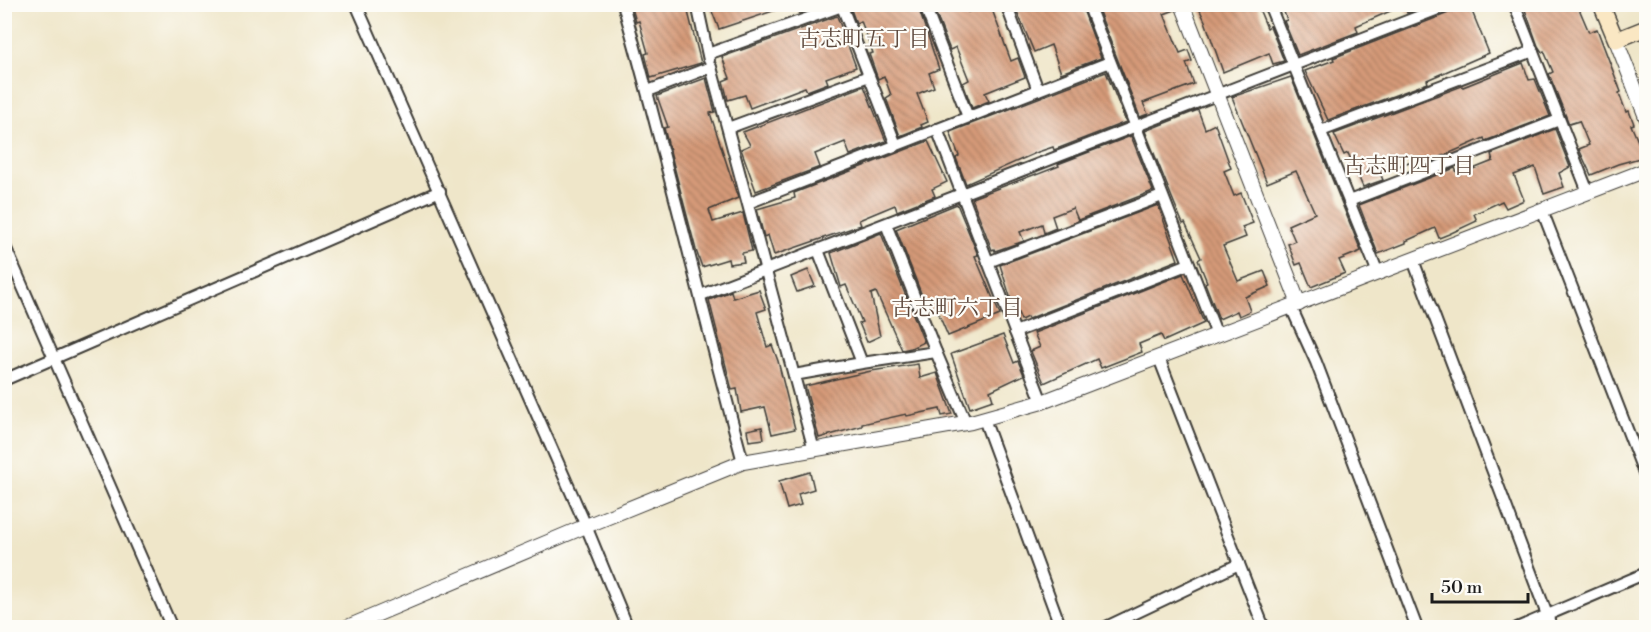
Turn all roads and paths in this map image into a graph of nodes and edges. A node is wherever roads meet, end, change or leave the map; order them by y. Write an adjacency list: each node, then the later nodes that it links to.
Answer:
1 (356, 4): 33 (street)
2 (623, 4): 22 (street)
3 (697, 4): 16 (street)
4 (924, 4): 24 (street)
5 (1006, 4): 21 (street)
6 (1088, 4): 17 (street)
7 (1182, 4): 23 (street)
8 (1269, 4): 18 (street)
9 (1451, 4): 18 (street)
10 (1514, 4): 15 (street)
11 (1601, 4): 14 (main road)
12 (841, 5): 16 (street); 20 (street)
13 (1647, 28): 14 (main road)
14 (1616, 40): 25 (street)
15 (1533, 51): 26 (street); 30 (street)
16 (708, 54): 19 (street)
17 (1110, 62): 21 (street); 27 (street)
18 (1294, 65): 23 (street); 30 (street)
19 (711, 67): 22 (street); 28 (street)
20 (869, 76): 28 (street); 31 (street)
21 (1038, 90): 24 (street)
22 (648, 91): 48 (street)
23 (1217, 95): 27 (street); 49 (street)
24 (968, 117): 29 (street)
25 (1647, 117)
26 (1559, 120): 34 (street); 37 (street)
27 (1135, 127): 35 (street); 36 (street)
28 (728, 128): 38 (street)
29 (937, 129): 31 (street); 35 (street)
30 (1321, 131): 37 (street)
31 (896, 145): 38 (street)
32 (1647, 170): 34 (street)
33 (440, 191): 53 (street); 64 (street)
34 (1588, 192): 39 (street)
35 (962, 194): 40 (street); 44 (street)
36 (1162, 196): 44 (street); 45 (street)
37 (1349, 201): 47 (street)
38 (748, 203): 46 (street)
39 (1542, 210): 43 (street); 63 (street)
40 (886, 224): 42 (street); 52 (street)
41 (4, 244): 53 (street)
42 (818, 250): 46 (street); 55 (street)
43 (1413, 260): 47 (street); 67 (street)
44 (988, 262): 50 (street)
45 (1189, 264): 50 (street); 51 (street)
46 (767, 270): 48 (street); 56 (street)
47 (1378, 273): 49 (street)
48 (701, 295): 62 (street)
49 (1295, 305): 51 (street); 74 (street)
50 (1015, 332): 58 (street)
51 (1217, 335): 54 (street)
52 (936, 352): 55 (street); 60 (street)
53 (55, 358): 57 (street); 68 (street)
54 (1159, 358): 58 (street); 65 (street)
55 (862, 363): 56 (street)
56 (794, 375): 61 (street)
57 (4, 380)
58 (1042, 402): 59 (street)
59 (984, 419): 60 (street); 71 (street)
60 (966, 423): 61 (street)
61 (814, 450): 62 (street)
62 (743, 462): 64 (street)
63 (1647, 478)
64 (586, 526): 69 (street); 70 (street)
65 (1239, 564): 72 (street); 73 (street)
66 (1647, 573): 67 (street)
67 (1547, 615): 75 (street); 76 (street)
68 (172, 627)
69 (345, 627)
70 (628, 627)
71 (1061, 627)
72 (1106, 627)
73 (1264, 627)
74 (1417, 627)
75 (1517, 627)
76 (1552, 627)

